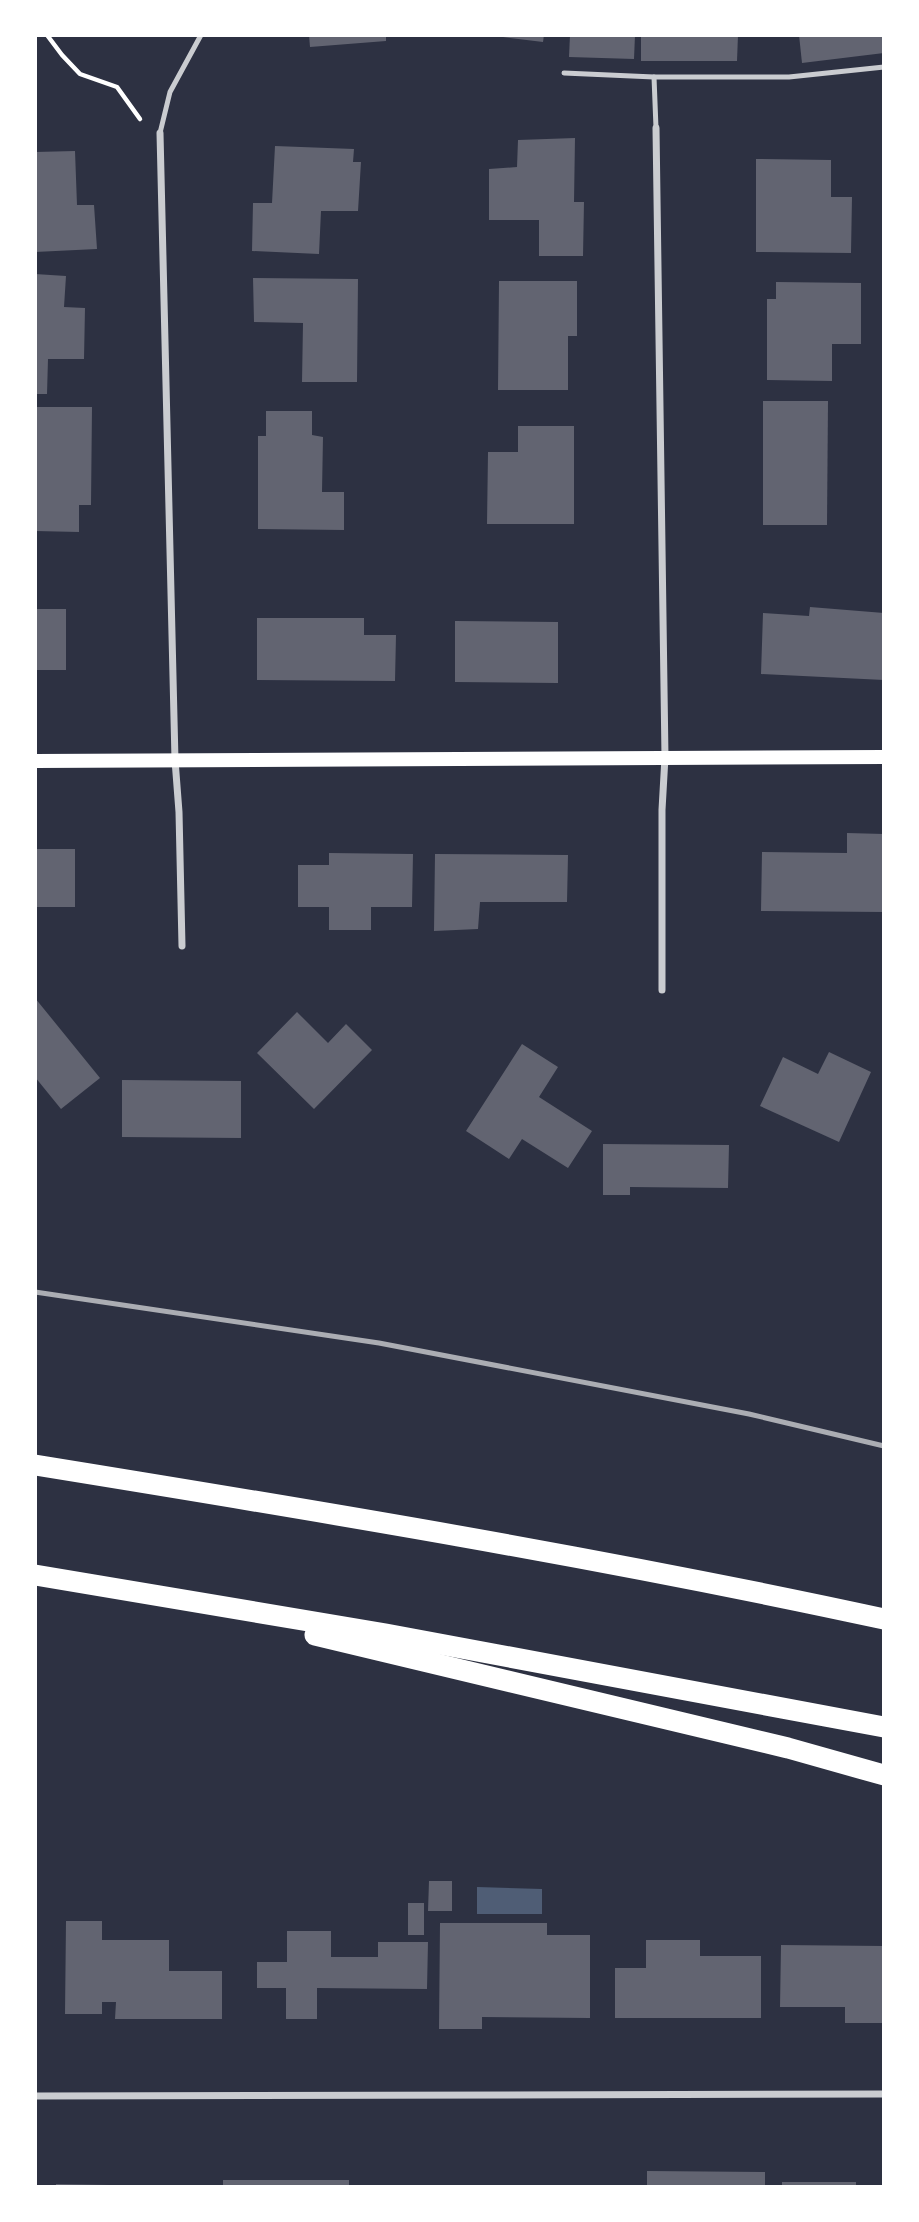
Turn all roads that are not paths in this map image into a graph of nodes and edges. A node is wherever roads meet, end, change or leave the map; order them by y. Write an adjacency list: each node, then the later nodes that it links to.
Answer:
1 (201, 35): 6 (lane)
2 (884, 67): 4 (lane)
3 (564, 73): 4 (lane)
4 (654, 77): 5 (lane)
5 (656, 128): 7 (street)
6 (160, 133): 9 (street)
7 (665, 757): 8 (main road); 9 (main road); 12 (street)
8 (884, 757)
9 (175, 760): 10 (main road); 11 (street)
10 (35, 761)
11 (182, 946)
12 (662, 990)
13 (35, 1465): 16 (highway)
14 (35, 1575): 15 (highway)
15 (119, 1588): 17 (highway); 18 (highway)
16 (884, 1619)
17 (884, 1727)
18 (884, 1775)
19 (884, 2094): 20 (street)
20 (35, 2096)

